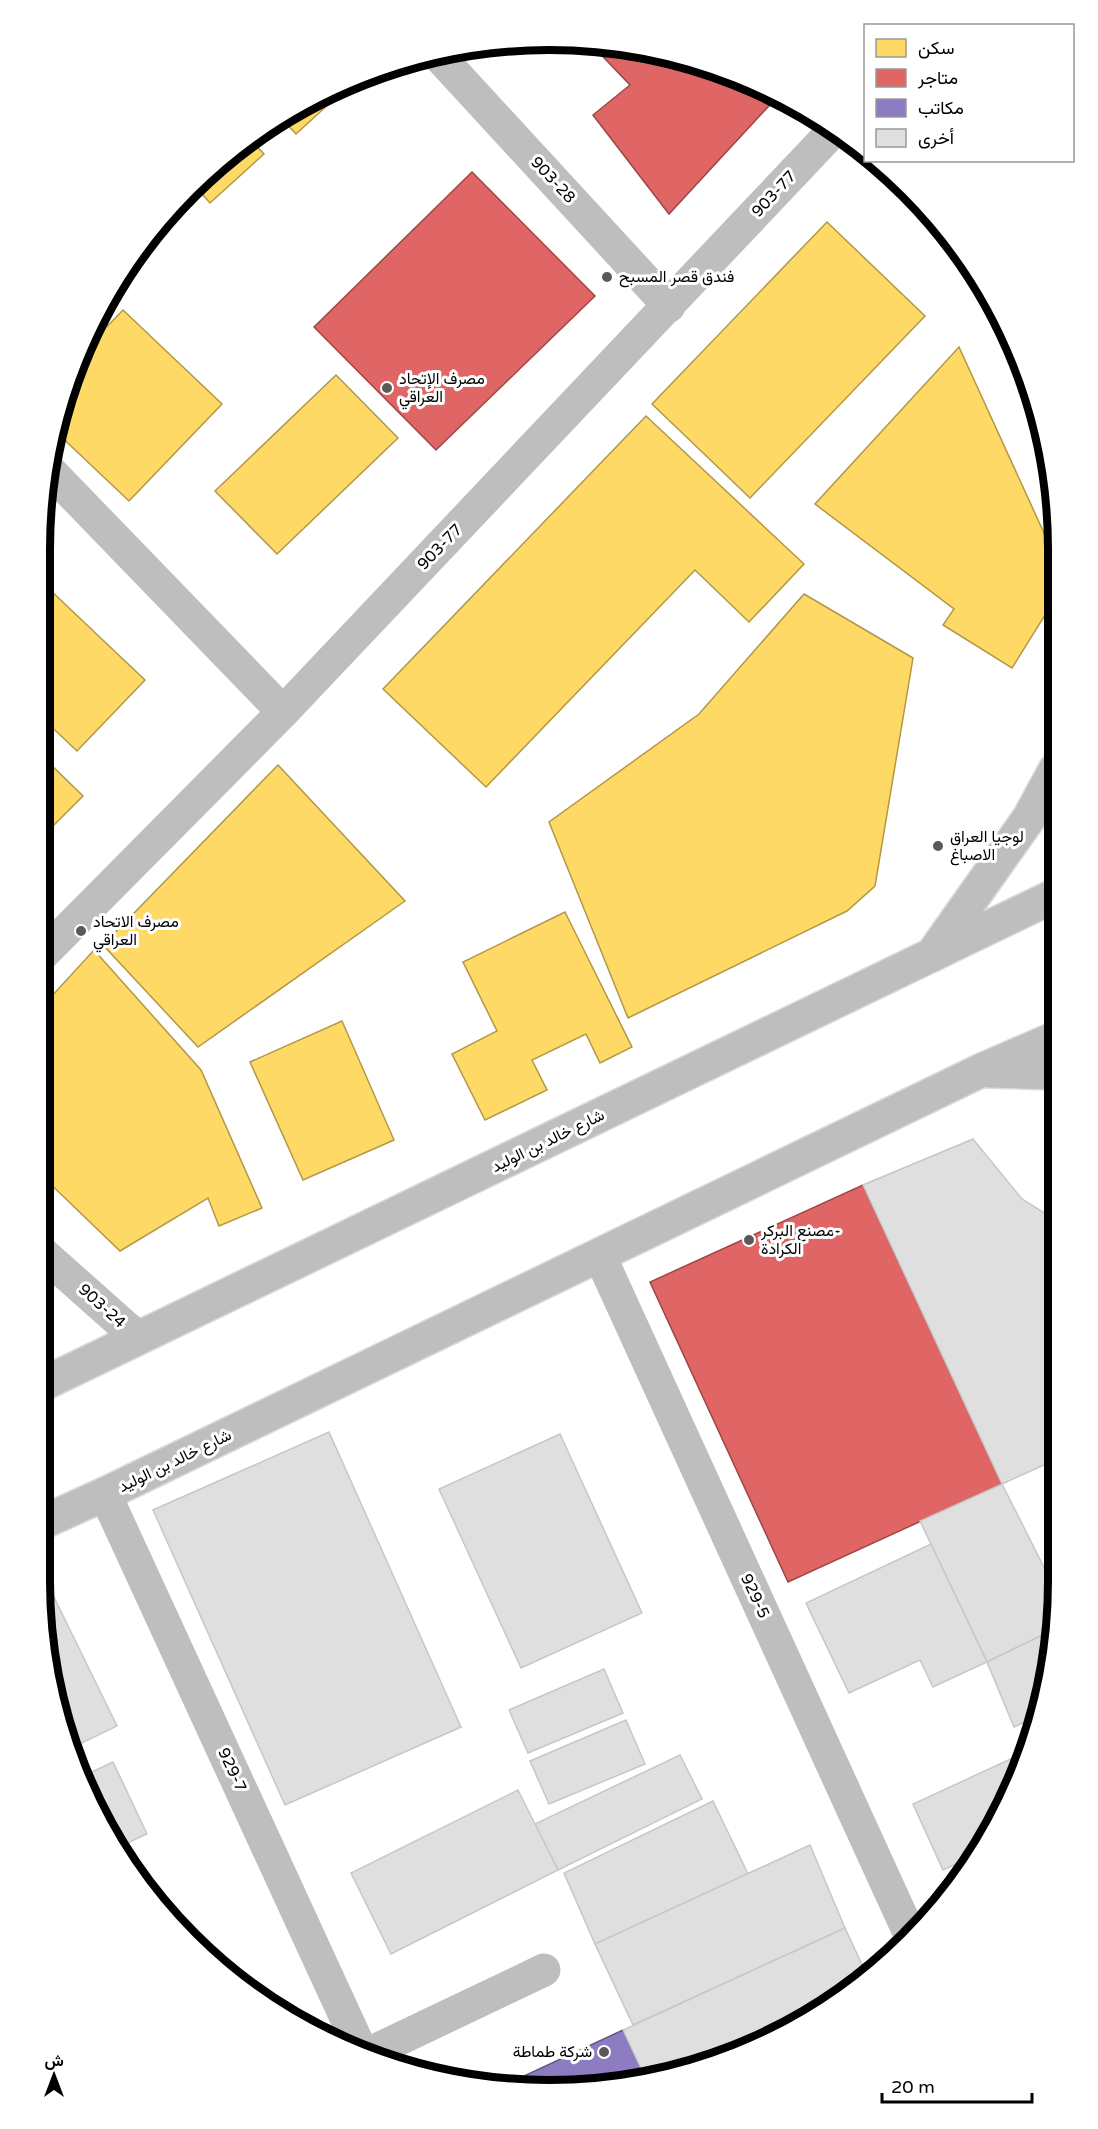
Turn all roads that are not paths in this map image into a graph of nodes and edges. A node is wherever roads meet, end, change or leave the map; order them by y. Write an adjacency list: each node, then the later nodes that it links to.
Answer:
1 (444, 61): 3 (street, 903-28)
2 (829, 135): 3 (street, 903-77)
3 (669, 306): 5 (street, 903-77)
4 (55, 476): 5 (street)
5 (283, 712): 8 (street, 903-77)
6 (1048, 783): 9 (street)
7 (1048, 899): 9 (street, شارع خالد بن الوليد)
8 (50, 947)
9 (931, 957): 16 (street, شارع خالد بن الوليد)
10 (1048, 1024): 12 (street)
11 (1048, 1041): 12 (street, شارع خالد بن الوليد)
12 (982, 1070): 13 (street); 14 (street, شارع خالد بن الوليد)
13 (1048, 1073)
14 (600, 1256): 18 (street, شارع خالد بن الوليد); 20 (street, 929-5)
15 (50, 1260): 16 (street, 903-24)
16 (138, 1338): 17 (street, شارع خالد بن الوليد)
17 (50, 1381)
18 (105, 1494): 19 (street, شارع خالد بن الوليد); 22 (street, 929-7)
19 (50, 1519)
20 (906, 1928)
21 (544, 1970): 23 (street)
22 (356, 2040)
23 (378, 2049)

